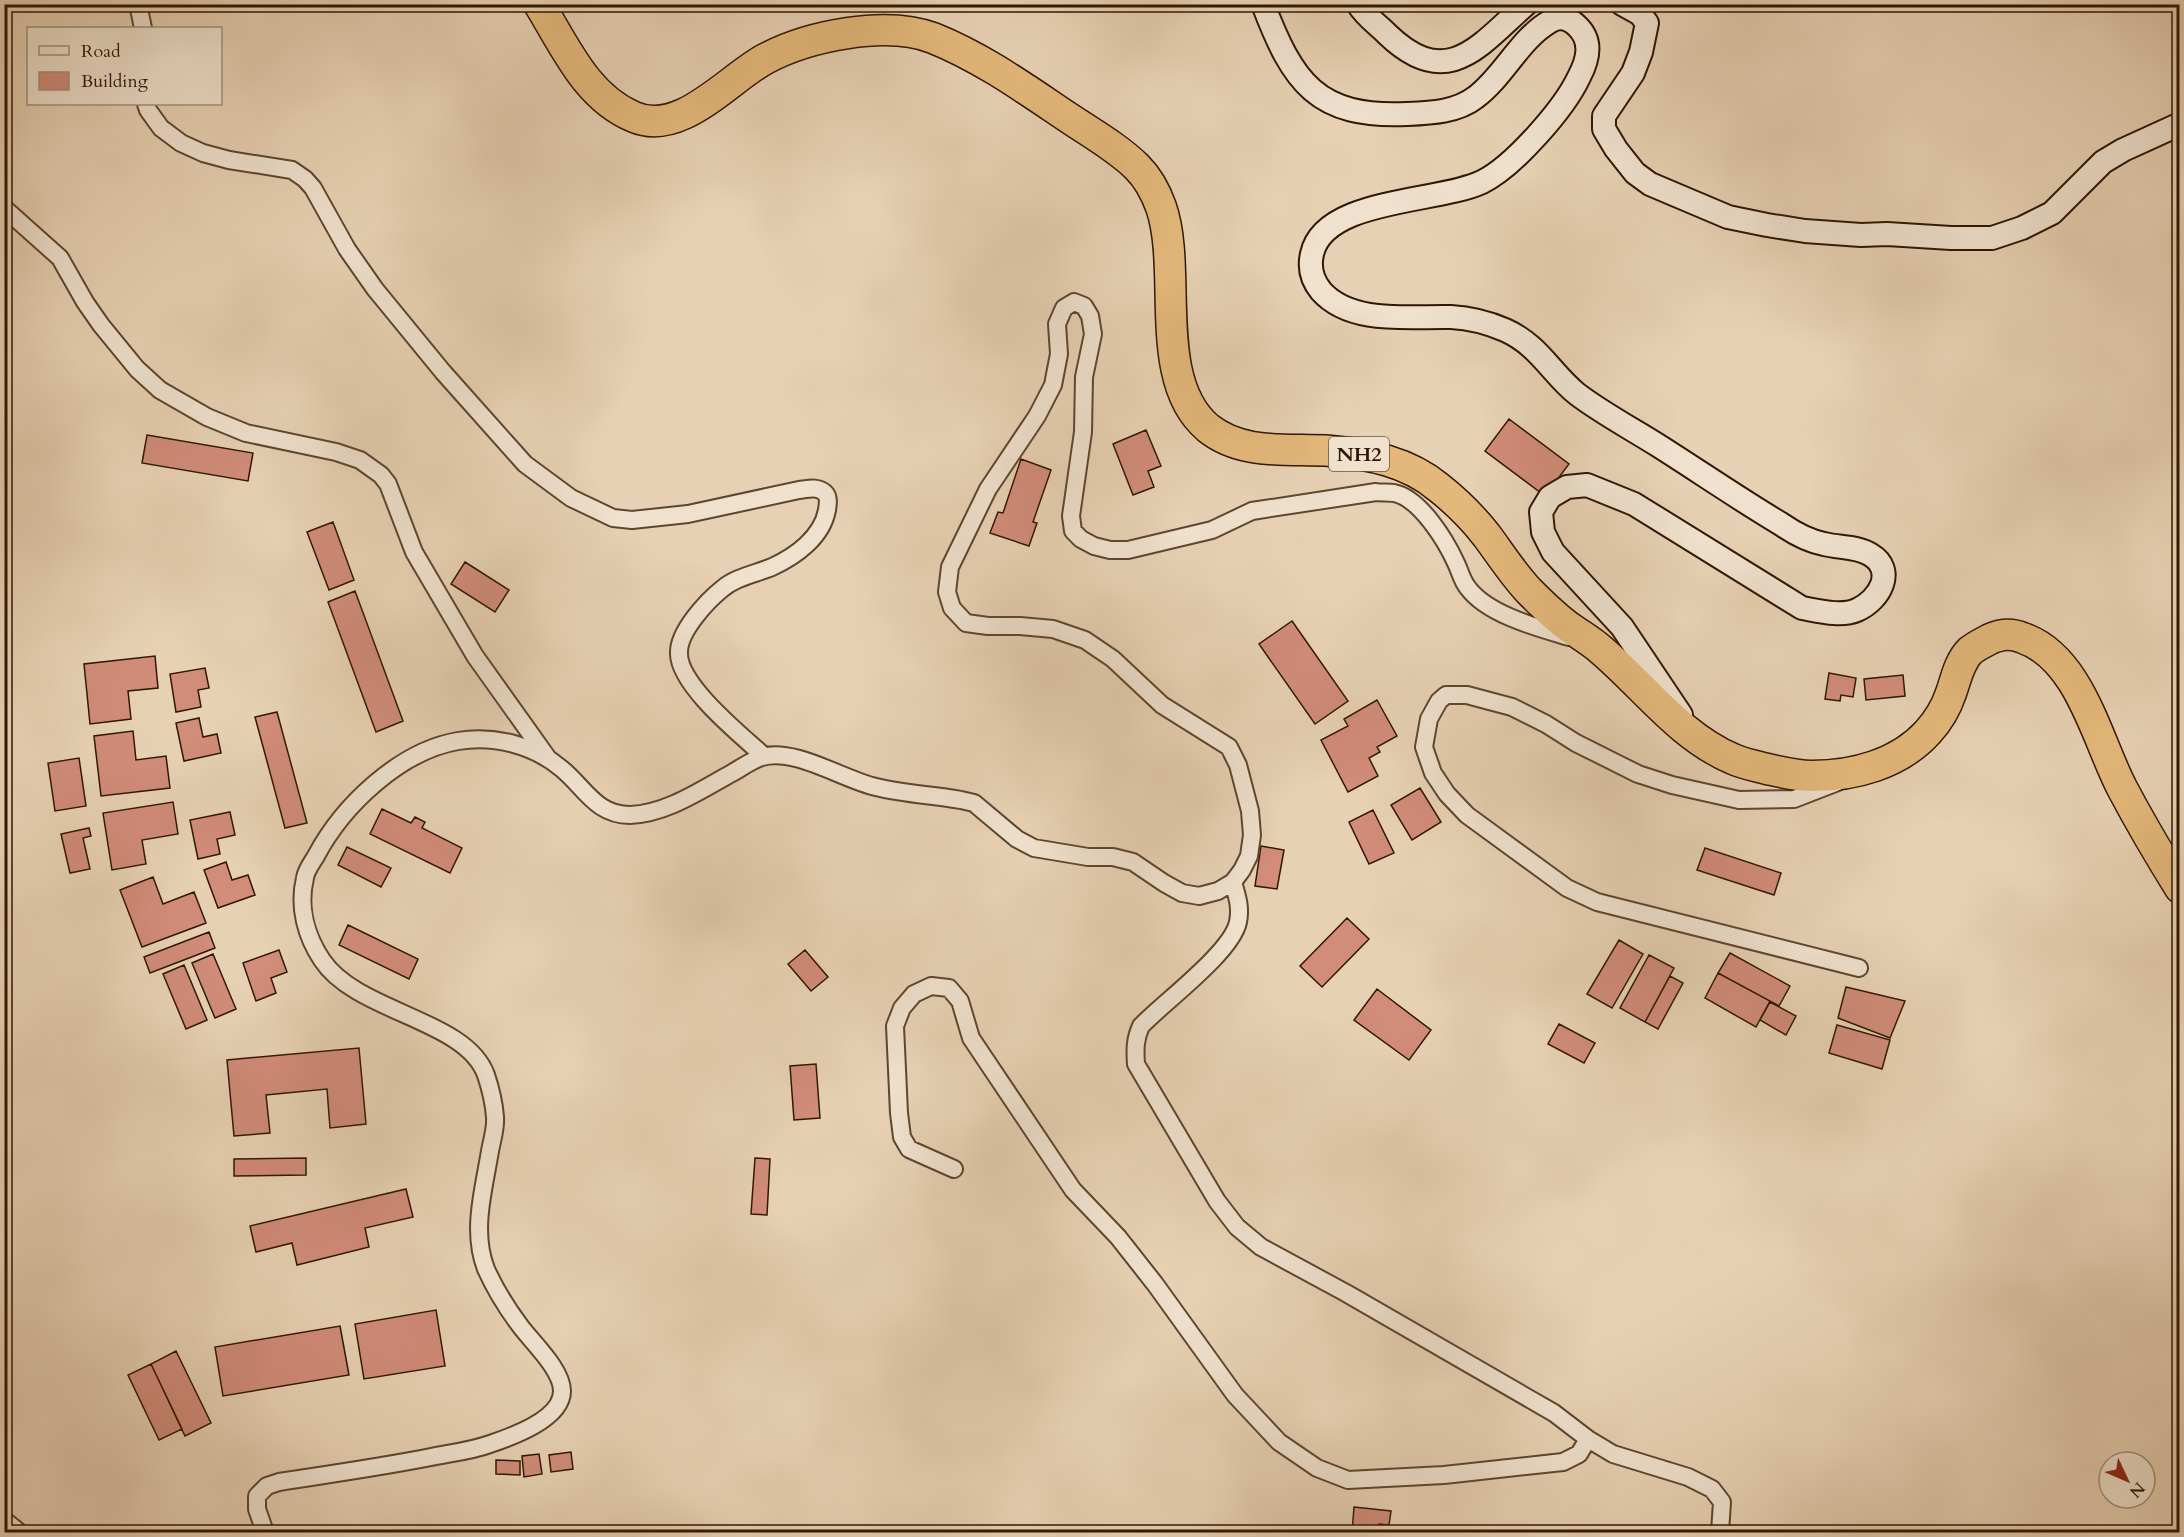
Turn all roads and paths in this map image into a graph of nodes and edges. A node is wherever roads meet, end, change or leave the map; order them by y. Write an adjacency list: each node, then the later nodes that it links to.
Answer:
1 (138, 4): 7 (street)
2 (539, 4): 11 (highway, NH2)
3 (1263, 4): 12 (main road)
4 (1358, 4): 5 (main road)
5 (1526, 4)
6 (1622, 4): 9 (main road)
7 (143, 27)
8 (146, 105): 13 (street)
9 (2180, 124)
10 (4, 208): 14 (street)
11 (1596, 645): 12 (highway, NH2); 16 (street)
12 (1698, 740): 15 (highway, NH2)
13 (764, 756): 14 (street); 16 (street)
14 (547, 758): 23 (street)
15 (1865, 768): 17 (highway, NH2); 18 (street)
16 (1233, 882): 20 (street)
17 (2180, 888)
18 (1859, 968)
19 (954, 1169): 20 (street)
20 (1588, 1439): 24 (street)
21 (4, 1520): 22 (street)
22 (20, 1533)
23 (265, 1533)
24 (1720, 1533)

